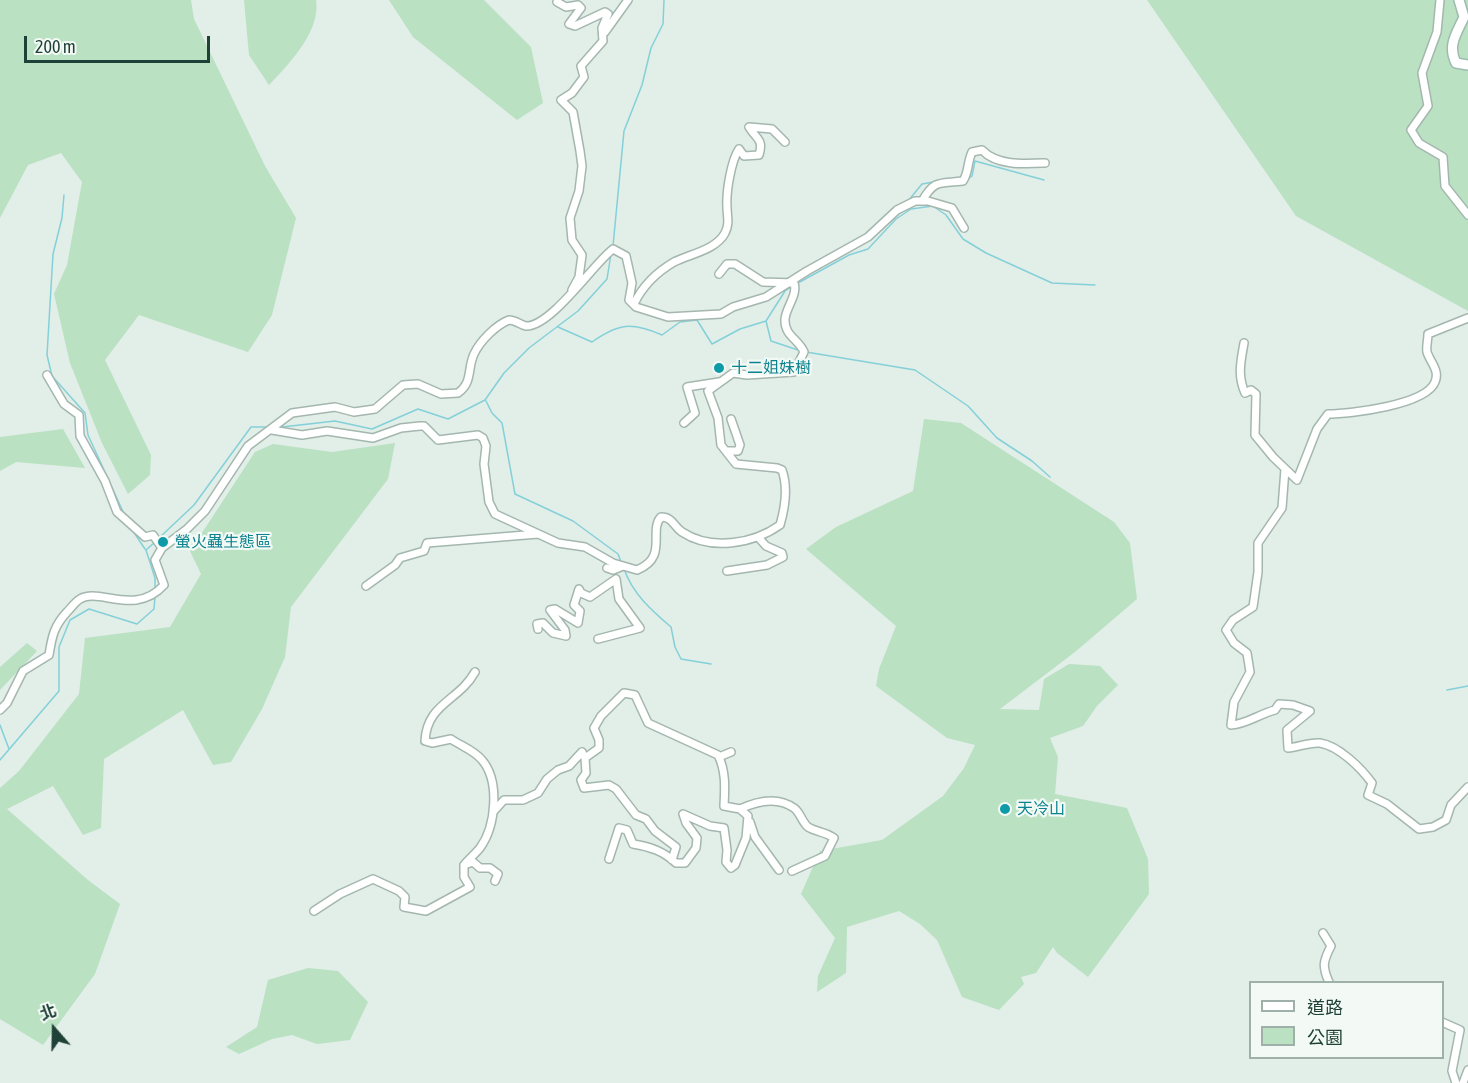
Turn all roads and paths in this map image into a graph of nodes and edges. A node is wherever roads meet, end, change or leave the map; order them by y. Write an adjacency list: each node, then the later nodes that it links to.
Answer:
1 (628, 0): 5 (street)
2 (1440, 0): 10 (street)
3 (1459, 0): 6 (street)
4 (556, 2): 5 (street)
5 (603, 41): 14 (street)
6 (1468, 65)
7 (785, 142): 15 (street)
8 (1045, 163): 9 (street)
9 (921, 201): 11 (street); 13 (street)
10 (1468, 215)
11 (964, 228)
12 (719, 274): 13 (street)
13 (789, 282): 15 (street); 19 (street)
14 (568, 296): 15 (street); 22 (street)
15 (634, 304)
16 (1468, 318): 24 (street)
17 (1244, 343): 24 (street)
18 (47, 375): 27 (street)
19 (722, 381): 21 (street); 23 (street)
20 (731, 419): 23 (street)
21 (684, 423)
22 (272, 430): 25 (street); 27 (street)
23 (726, 451): 26 (street)
24 (1285, 469): 40 (street)
25 (541, 534): 28 (street); 32 (street)
26 (758, 537): 28 (street); 30 (street)
27 (162, 548): 36 (street)
28 (623, 566): 29 (street); 31 (street)
29 (607, 568)
30 (727, 571)
31 (616, 579): 33 (street); 34 (street)
32 (366, 586)
33 (538, 629)
34 (598, 639)
35 (476, 672): 42 (street)
36 (0, 710)
37 (731, 752): 38 (street)
38 (719, 757): 39 (street); 41 (street)
39 (585, 758): 42 (street); 45 (street)
40 (1468, 787)
41 (740, 809): 43 (street); 48 (street)
42 (494, 811): 46 (street)
43 (748, 816): 45 (street); 47 (street)
44 (609, 859): 45 (street)
45 (672, 860)
46 (464, 865): 49 (street); 50 (street)
47 (779, 870)
48 (792, 871)
49 (495, 881)
50 (314, 911)
51 (1323, 933): 52 (street)
52 (1329, 981)
53 (1444, 1022): 55 (street)
54 (1468, 1070): 56 (street)
55 (1456, 1083)
56 (1463, 1083)

